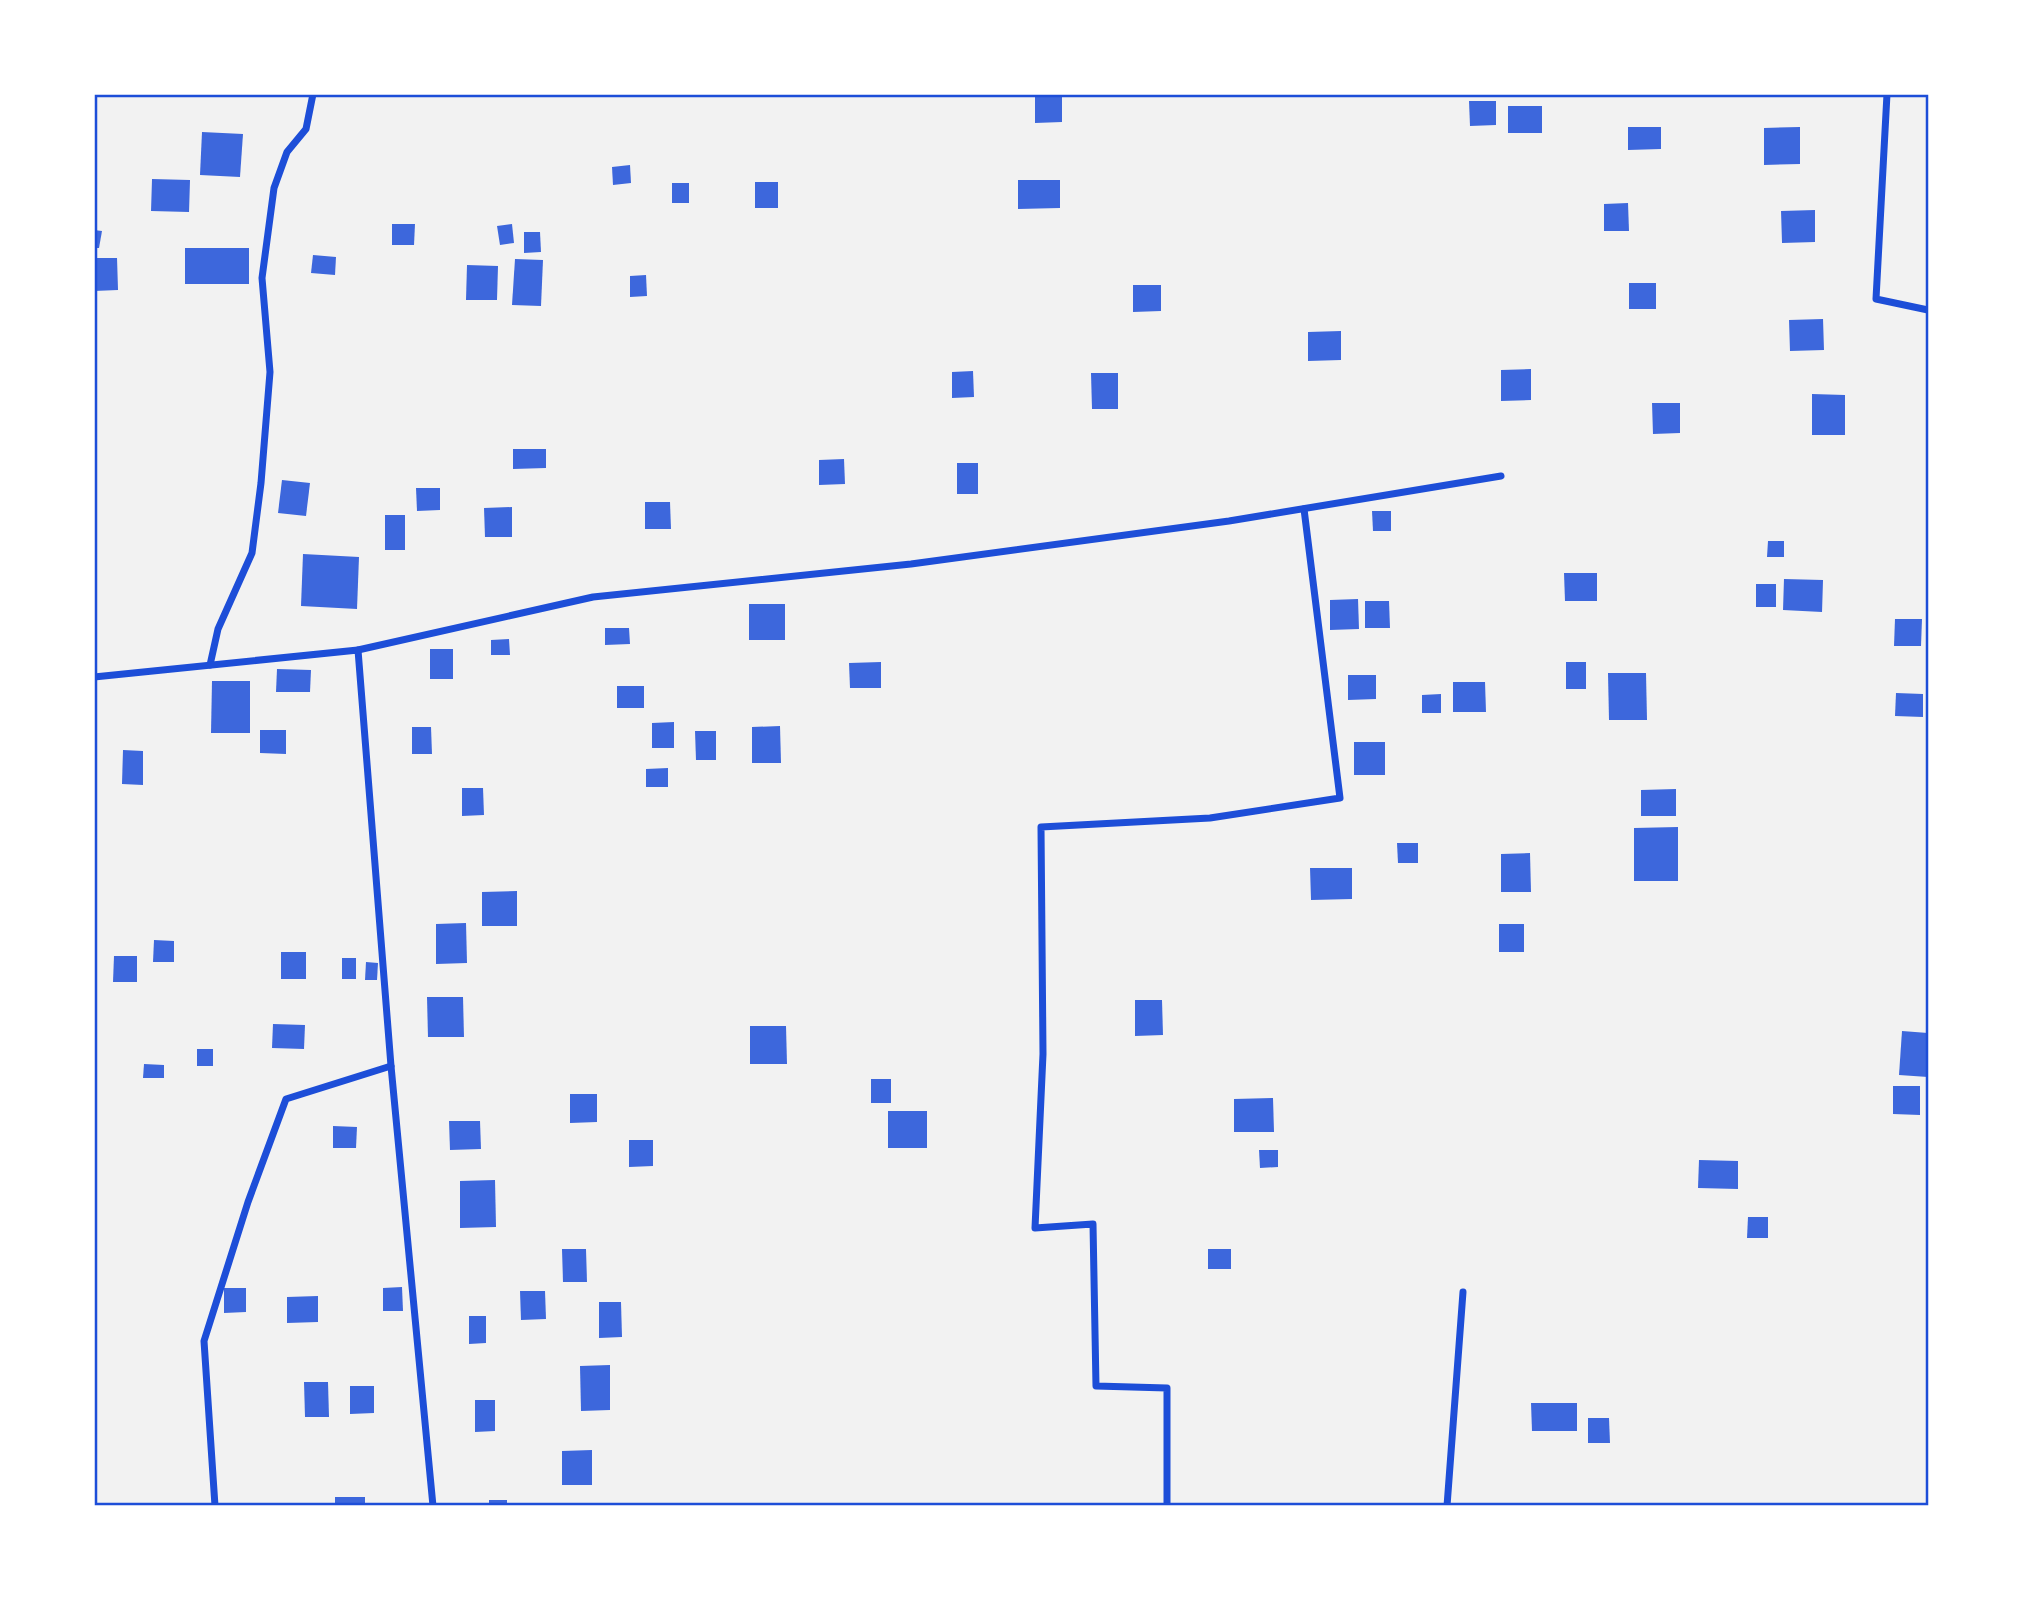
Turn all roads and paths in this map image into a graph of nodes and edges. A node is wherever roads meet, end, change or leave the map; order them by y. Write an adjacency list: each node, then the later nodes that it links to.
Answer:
1 (313, 94): 7 (street)
2 (1887, 94): 3 (street)
3 (1928, 310)
4 (1501, 476): 5 (street)
5 (1304, 509): 6 (street); 13 (street)
6 (358, 650): 7 (street); 9 (street)
7 (210, 665): 8 (street)
8 (94, 677)
9 (391, 1066): 11 (street); 12 (street)
10 (1463, 1292): 14 (street)
11 (215, 1506)
12 (433, 1506)
13 (1167, 1506)
14 (1447, 1506)

